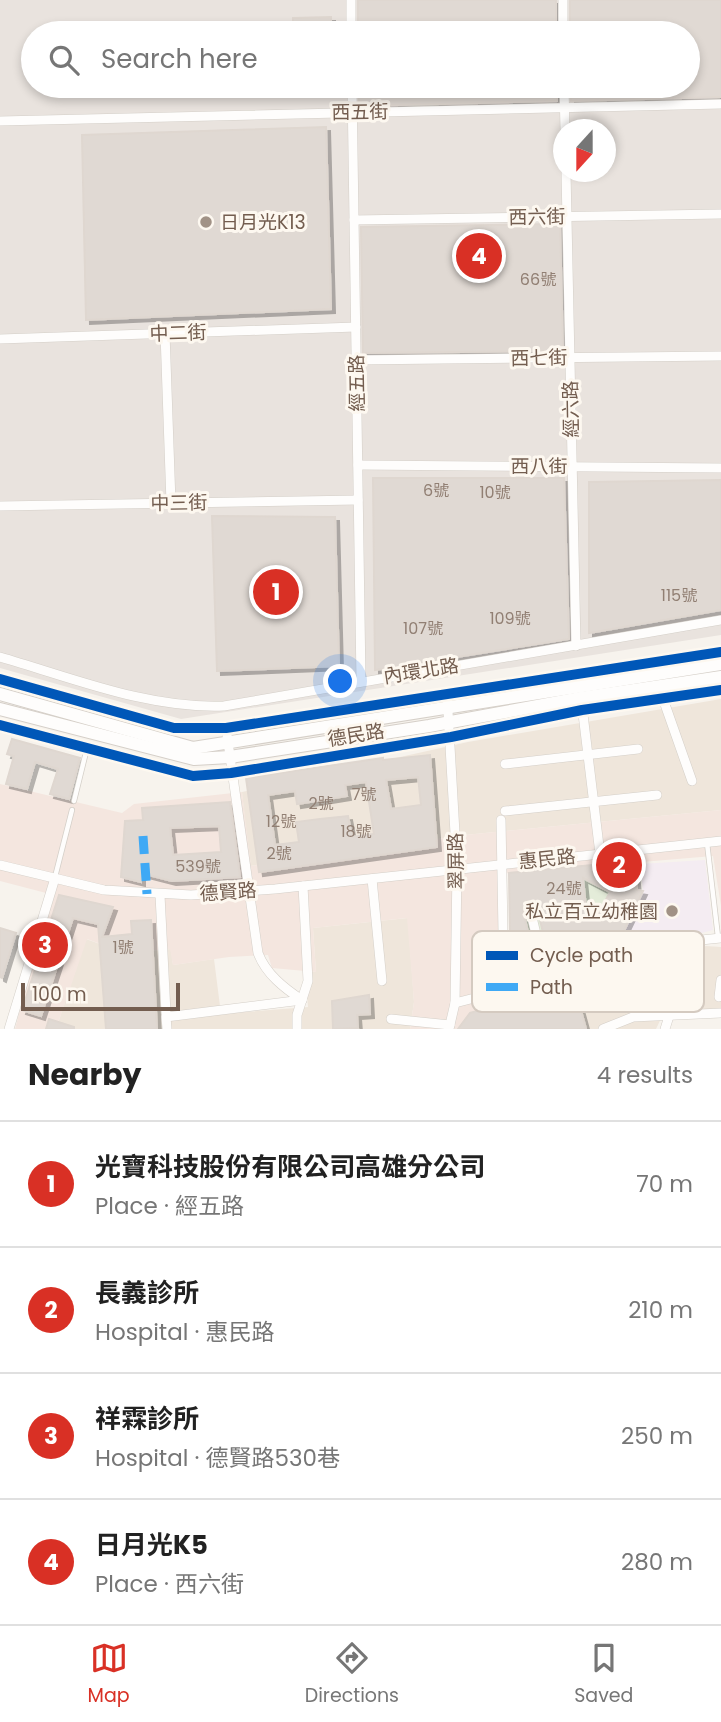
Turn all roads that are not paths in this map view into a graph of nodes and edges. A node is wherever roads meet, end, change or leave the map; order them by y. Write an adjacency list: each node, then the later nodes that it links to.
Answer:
1 (351, 0): 3 (street)
2 (562, 0): 4 (street)
3 (351, 21)
4 (563, 21)
5 (352, 98): 9 (street, 經五路)
6 (565, 98): 8 (street)
7 (721, 104): 8 (street, 西五街)
8 (565, 108): 9 (street, 西五街); 10 (street)
9 (352, 113): 11 (street, 西五街); 15 (street, 經五路)
10 (565, 119)
11 (0, 121)
12 (566, 182): 14 (street, 經六路)
13 (721, 214): 14 (street, 西六街)
14 (567, 216): 15 (street, 西六街); 20 (street, 經六路)
15 (354, 220): 16 (street, 經五路)
16 (356, 327): 17 (street, 中二街); 21 (street, 經五路)
17 (165, 333): 18 (street, 中二街); 26 (street)
18 (0, 339)
19 (721, 356): 20 (street, 西七街)
20 (570, 357): 21 (street, 西七街); 23 (street, 經六路)
21 (356, 360): 22 (street, 經五路)
22 (358, 464): 23 (street, 西八街); 25 (street, 經五路)
23 (572, 466): 24 (street, 西八街); 29 (street, 經六路)
24 (721, 468)
25 (358, 500): 26 (street, 中三街); 36 (street, 經五路)
26 (171, 503): 27 (street, 中三街)
27 (0, 506)
28 (721, 621): 29 (street, 內環北路)
29 (576, 646): 36 (street, 內環北路)
30 (721, 652): 35 (street, 德民路)
31 (0, 657): 36 (street, 內環北路)
32 (721, 664): 35 (street, 德民路)
33 (721, 677): 35 (street, 德民路)
34 (0, 679): 45 (street, 德民路)
35 (659, 680): 37 (street, 德民路); 38 (street, 德民路); 38 (street, 德民路); 54 (street)
36 (361, 681)
37 (721, 690)
38 (580, 692): 39 (street, 德民路); 42 (street, 德民路); 43 (street, 德民路); 46 (street, 德民路); 50 (street)
39 (447, 694): 42 (street, 翠屏路); 45 (street, 德民路)
40 (0, 695): 47 (street, 德民路)
41 (0, 709): 51 (street, 德民路)
42 (447, 709): 43 (street, 翠屏路); 47 (street, 德民路)
43 (449, 723): 46 (street, 翠屏路); 51 (street, 德民路)
44 (0, 725): 48 (street, 德民路)
45 (226, 728): 47 (street)
46 (451, 737): 53 (street, 德民路); 64 (street, 翠屏路)
47 (228, 744): 51 (street)
48 (87, 748): 53 (street, 德民路); 56 (lane)
49 (638, 749): 50 (street)
50 (588, 754): 52 (street); 57 (street)
51 (230, 757): 53 (street)
52 (505, 764)
53 (231, 773): 68 (street)
54 (692, 781)
55 (657, 795): 57 (street)
56 (74, 801)
57 (594, 802): 61 (street); 62 (street)
58 (72, 810): 65 (lane)
59 (721, 841): 60 (street, 惠民路)
60 (707, 843): 61 (street, 惠民路); 73 (lane)
61 (600, 854): 62 (street, 惠民路)
62 (502, 864): 64 (street, 惠民路); 71 (street)
63 (0, 865): 65 (street, 德賢路)
64 (457, 868): 66 (street, 德賢路); 79 (street, 翠屏路)
65 (55, 878): 69 (street, 德賢路); 85 (street)
66 (372, 879): 67 (street, 德賢路); 75 (street)
67 (303, 886): 68 (street, 德賢路); 78 (street)
68 (248, 891): 69 (street, 德賢路); 78 (street)
69 (160, 895): 82 (street)
70 (530, 909): 72 (street)
71 (503, 931)
72 (535, 931)
73 (719, 938)
74 (721, 980): 76 (street)
75 (382, 981)
76 (719, 997)
77 (472, 999): 79 (street)
78 (302, 1000): 82 (street); 87 (street)
79 (455, 1003): 84 (street, 翠屏路)
80 (670, 1013): 81 (street); 88 (street); 89 (street)
81 (721, 1013)
82 (166, 1015): 86 (street)
83 (391, 1019): 84 (street)
84 (450, 1027)
85 (9, 1029)
86 (167, 1029)
87 (298, 1029)
88 (603, 1029)
89 (665, 1029)

